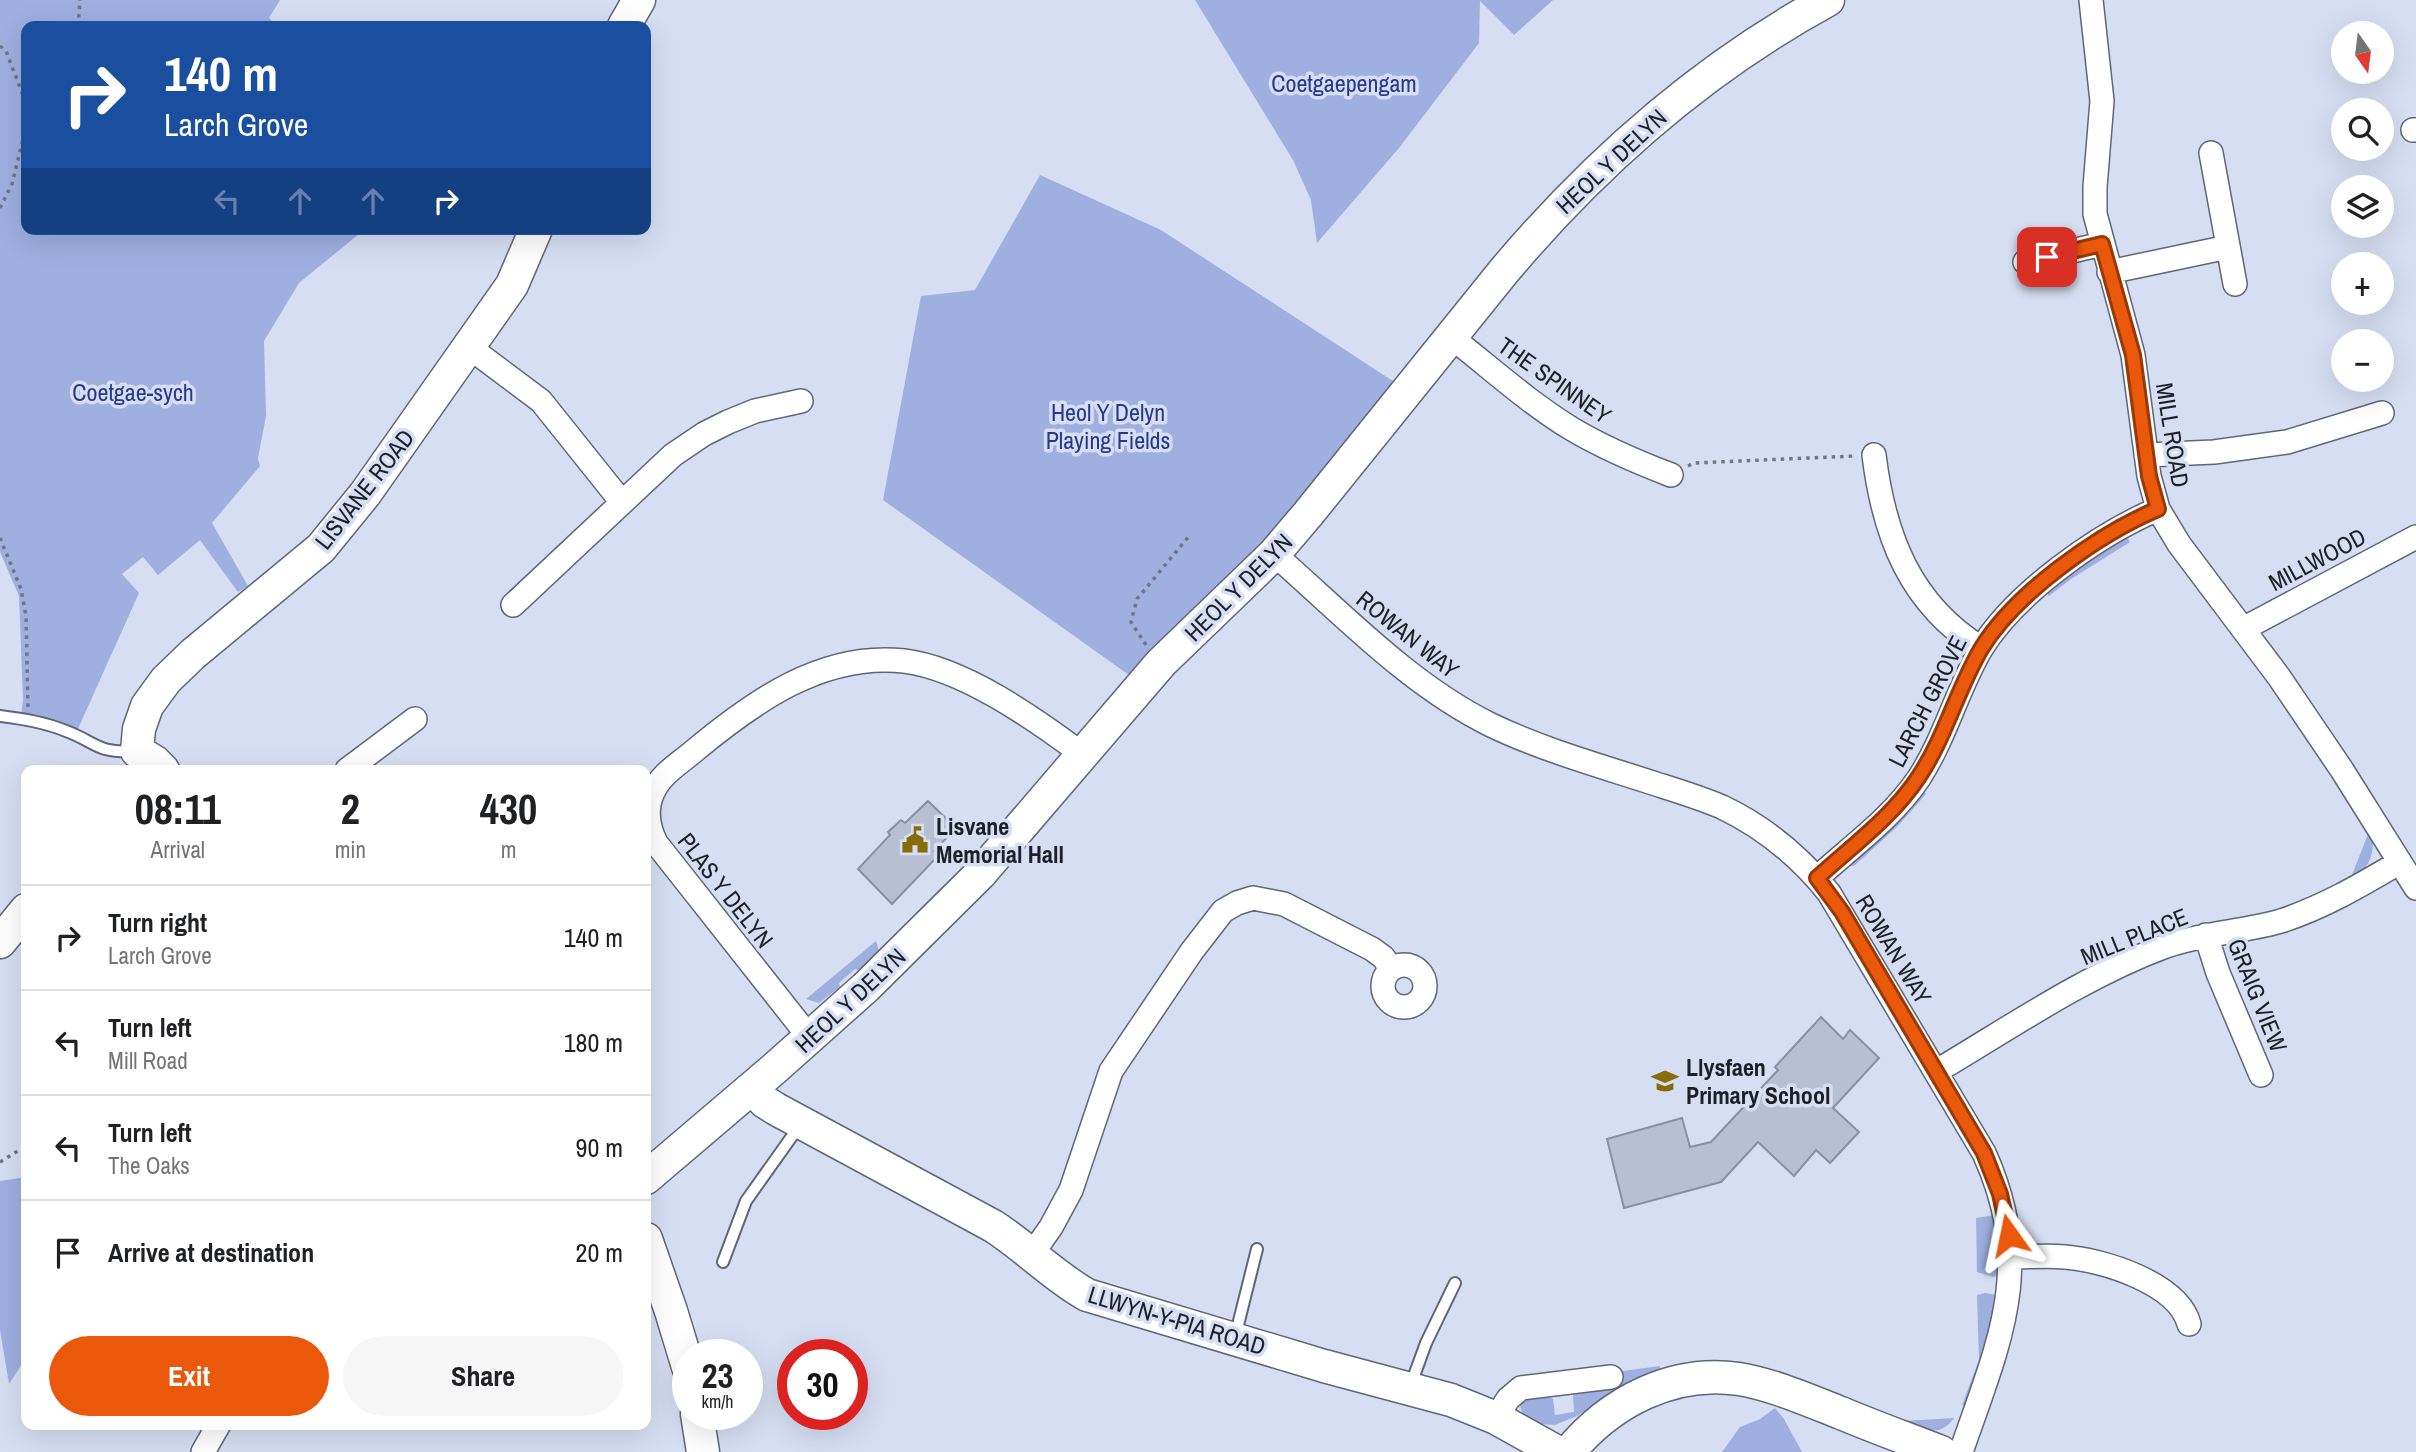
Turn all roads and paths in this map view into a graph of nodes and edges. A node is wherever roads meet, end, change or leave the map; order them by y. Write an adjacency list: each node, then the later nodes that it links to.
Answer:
1 (80, 0): 5 (path)
2 (639, 0): 6 (street)
3 (2091, 0): 13 (street, MILL ROAD)
4 (1815, 3): 18 (street, HEOL Y DELYN)
5 (78, 21)
6 (627, 21)
7 (0, 46): 8 (path)
8 (21, 90)
9 (21, 147): 11 (path)
10 (2211, 153): 14 (street)
11 (0, 208)
12 (533, 235): 19 (street, LISVANE ROAD)
13 (2102, 244): 15 (street); 16 (street, MILL ROAD)
14 (2228, 247): 16 (street); 17 (street)
15 (2025, 262)
16 (2109, 272): 23 (street, MILL ROAD)
17 (2235, 284)
18 (1451, 337): 24 (street, THE SPINNEY); 30 (street, HEOL Y DELYN)
19 (469, 347): 25 (street); 39 (street, LISVANE ROAD)
20 (801, 401): 25 (street)
21 (2382, 413): 23 (street)
22 (1874, 455): 24 (path); 33 (street)
23 (2146, 455): 26 (street, MILL ROAD)
24 (1671, 475)
25 (621, 502): 31 (street)
26 (2158, 509): 32 (street, MILL ROAD); 33 (street, LARCH GROVE)
27 (1191, 535): 34 (path)
28 (2416, 537): 32 (street, MILLWOOD)
29 (0, 538): 36 (path)
30 (1274, 554): 34 (street, HEOL Y DELYN); 45 (street, ROWAN WAY)
31 (513, 605)
32 (2243, 629): 44 (street, MILL ROAD)
33 (1982, 648): 45 (street, LARCH GROVE)
34 (1161, 663): 38 (street, HEOL Y DELYN)
35 (0, 716): 36 (lane)
36 (27, 719): 39 (lane)
37 (415, 719): 41 (street)
38 (1083, 754): 42 (street, PLAS Y DELYN); 51 (street, HEOL Y DELYN)
39 (128, 760): 40 (street)
40 (159, 765)
41 (354, 765)
42 (651, 796)
43 (651, 829): 51 (street, PLAS Y DELYN)
44 (2400, 862): 46 (street, MILL ROAD); 48 (street, MILL PLACE)
45 (1817, 878): 52 (street, ROWAN WAY)
46 (2416, 888)
47 (21, 916): 49 (street)
48 (2206, 935): 52 (street, MILL PLACE); 53 (street, GRAIG VIEW)
49 (0, 942)
50 (1392, 968): 61 (street)
51 (810, 1038): 54 (street, HEOL Y DELYN)
52 (1937, 1070): 62 (street, ROWAN WAY)
53 (2261, 1075)
54 (752, 1088): 55 (street, LLWYN-Y-PIA ROAD); 58 (street, HEOL Y DELYN)
55 (802, 1123): 61 (street, LLWYN-Y-PIA ROAD); 63 (lane)
56 (21, 1149): 57 (path)
57 (0, 1162)
58 (651, 1174)
59 (1257, 1249): 67 (lane)
60 (651, 1254): 66 (street)
61 (1032, 1254): 67 (street, LLWYN-Y-PIA ROAD)
62 (2011, 1257): 65 (street); 78 (street, ROWAN WAY)
63 (723, 1262)
64 (1455, 1283): 69 (lane)
65 (2189, 1324)
66 (679, 1339)
67 (1234, 1339): 69 (street, LLWYN-Y-PIA ROAD)
68 (1611, 1377): 70 (street)
69 (1410, 1389): 70 (street, LLWYN-Y-PIA ROAD)
70 (1496, 1418): 75 (street, LLWYN-Y-PIA ROAD)
71 (215, 1430): 73 (street)
72 (699, 1430): 74 (street)
73 (202, 1452)
74 (703, 1452)
75 (1557, 1452)
76 (1569, 1452): 77 (street)
77 (1941, 1452)
78 (1961, 1452)

